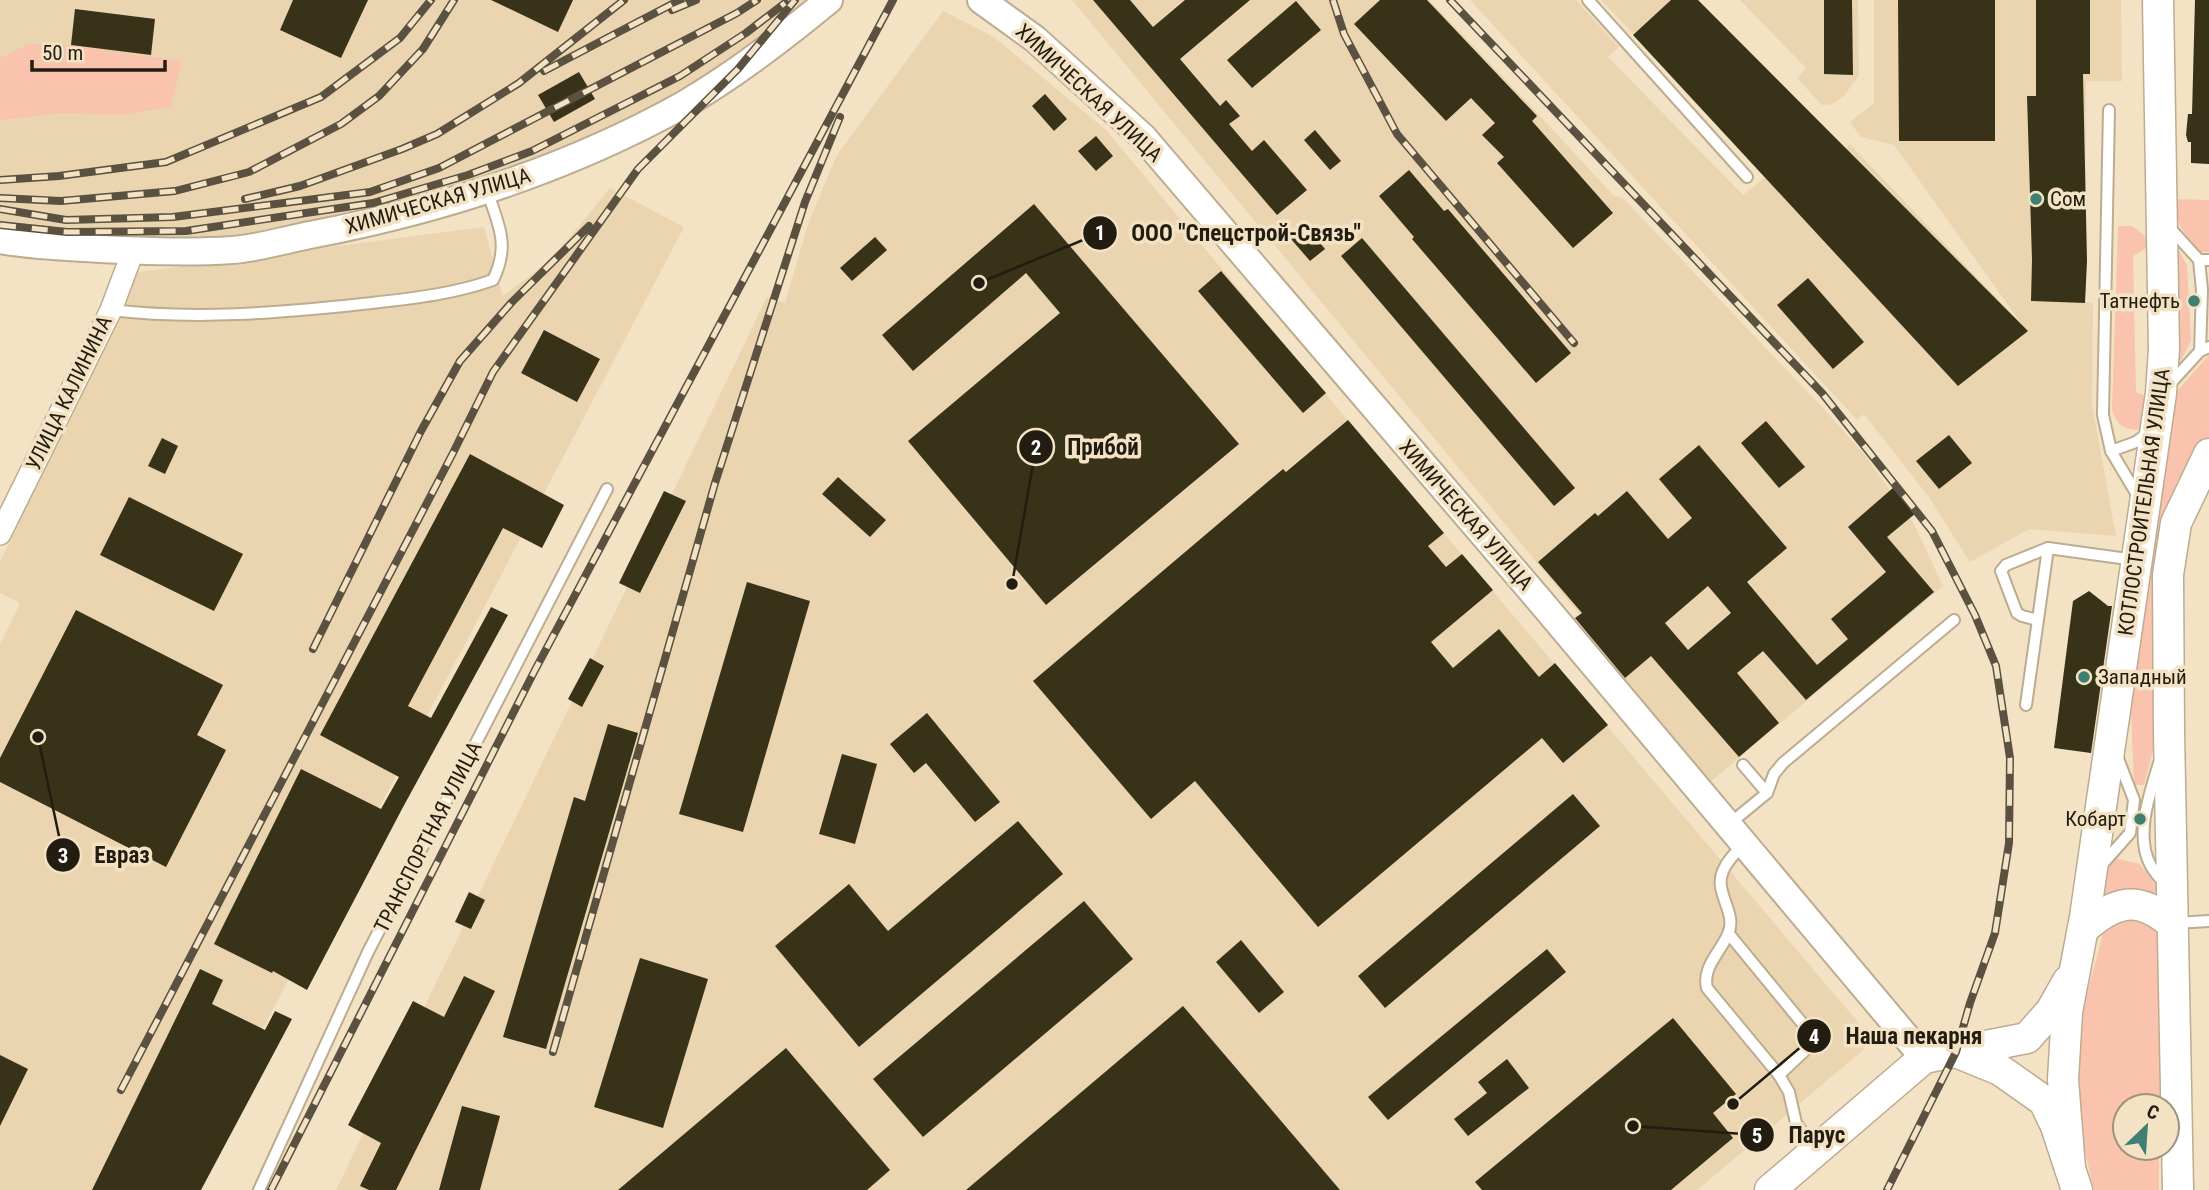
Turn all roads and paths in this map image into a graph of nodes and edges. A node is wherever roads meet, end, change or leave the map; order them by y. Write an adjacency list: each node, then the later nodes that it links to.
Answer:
1 (829, 0): 7 (street, ХИМИЧЕСКАЯ УЛИЦА)
2 (981, 0): 28 (street, ХИМИЧЕСКАЯ УЛИЦА)
3 (1588, 0): 6 (lane)
4 (2158, 0): 8 (main road, КОТЛОСТРОИТЕЛЬНАЯ УЛИЦА)
5 (2109, 110): 16 (lane)
6 (1747, 177)
7 (487, 191): 10 (street, ХИМИЧЕСКАЯ УЛИЦА); 12 (lane)
8 (2162, 216): 11 (lane); 14 (main road, КОТЛОСТРОИТЕЛЬНАЯ УЛИЦА)
9 (0, 240): 10 (street, ХИМИЧЕСКАЯ УЛИЦА)
10 (133, 251): 12 (street, УЛИЦА КАЛИНИНА)
11 (2204, 260): 13 (lane)
12 (111, 310): 20 (street, УЛИЦА КАЛИНИНА)
13 (2205, 349): 14 (lane)
14 (2161, 393): 15 (main road, КОТЛОСТРОИТЕЛЬНАЯ УЛИЦА)
15 (2157, 426): 16 (lane); 19 (main road, КОТЛОСТРОИТЕЛЬНАЯ УЛИЦА)
16 (2111, 451): 19 (lane)
17 (2209, 454): 30 (main road, КОТЛОСТРОИТЕЛЬНАЯ УЛИЦА)
18 (607, 489): 39 (lane, ТРАНСПОРТНАЯ УЛИЦА)
19 (2144, 508): 22 (main road, КОТЛОСТРОИТЕЛЬНАЯ УЛИЦА)
20 (0, 534)
21 (2048, 548): 22 (lane); 24 (lane); 24 (lane)
22 (2137, 560): 31 (main road, КОТЛОСТРОИТЕЛЬНАЯ УЛИЦА)
23 (1954, 620): 27 (lane)
24 (2038, 620): 25 (lane)
25 (2026, 705)
26 (1743, 765): 27 (lane)
27 (1767, 793): 28 (lane)
28 (1736, 835): 32 (lane); 35 (street, ХИМИЧЕСКАЯ УЛИЦА)
29 (2209, 921): 30 (lane)
30 (2172, 924): 31 (main road); 41 (main road, КОТЛОСТРОИТЕЛЬНАЯ УЛИЦА)
31 (2083, 929): 33 (main road, КОТЛОСТРОИТЕЛЬНАЯ УЛИЦА)
32 (1729, 934): 36 (lane); 36 (lane)
33 (2076, 967): 34 (main road); 38 (main road, КОТЛОСТРОИТЕЛЬНАЯ УЛИЦА)
34 (1956, 1052): 35 (main road); 38 (main road)
35 (1923, 1058): 37 (main road)
36 (1779, 1075): 37 (lane)
37 (1816, 1151): 40 (main road)
38 (2074, 1179)
39 (259, 1190)
40 (1770, 1190)
41 (2178, 1190)

